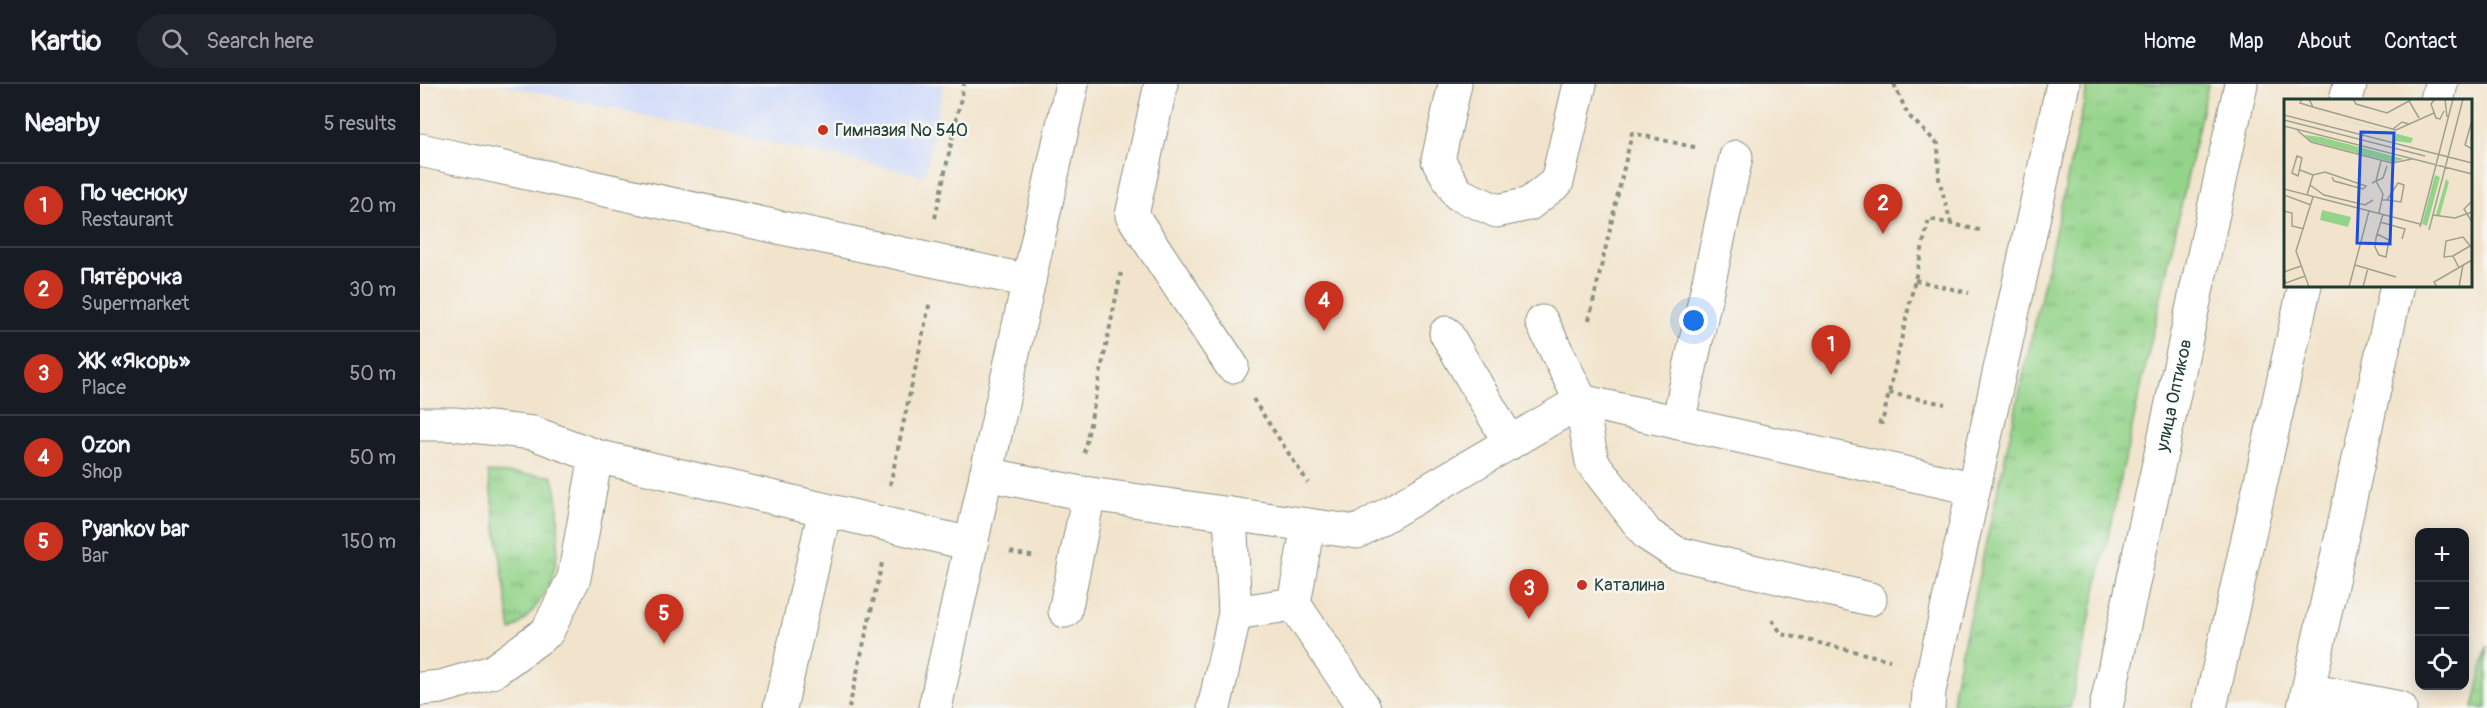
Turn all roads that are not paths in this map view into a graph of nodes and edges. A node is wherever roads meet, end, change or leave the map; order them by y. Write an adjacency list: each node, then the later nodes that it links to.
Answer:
1 (1072, 84): 13 (street)
2 (1161, 84): 18 (street)
3 (1455, 84): 4 (street)
4 (1580, 84)
5 (2063, 84): 25 (street)
6 (2241, 84): 42 (street, улица Оптиков)
7 (2350, 84): 9 (street)
8 (2441, 84): 10 (street)
9 (2346, 99)
10 (2437, 99)
11 (420, 150): 13 (street)
12 (1736, 157): 20 (street)
13 (1029, 281): 24 (street)
14 (2305, 286): 43 (street)
15 (2397, 286): 36 (street)
16 (1542, 322): 19 (street)
17 (1446, 333): 22 (street)
18 (1232, 366)
19 (1577, 393): 20 (street); 22 (street); 31 (street)
20 (1678, 423): 25 (street)
21 (420, 424): 23 (street)
22 (1510, 442): 29 (street)
23 (596, 456): 27 (street); 35 (street)
24 (986, 474): 26 (street); 30 (street)
25 (1972, 488): 41 (street)
26 (1083, 493): 28 (street); 33 (street)
27 (825, 510): 30 (street); 37 (street)
28 (1230, 514): 29 (street); 34 (street)
29 (1308, 525): 32 (street)
30 (971, 544): 38 (street)
31 (1870, 599)
32 (1294, 604): 34 (street); 40 (street)
33 (1065, 611)
34 (1235, 613): 39 (street)
35 (420, 689)
36 (2306, 699): 44 (street)
37 (780, 708)
38 (935, 708)
39 (1214, 708)
40 (1364, 708)
41 (1928, 708)
42 (2106, 708)
43 (2210, 708)
44 (2400, 708)

